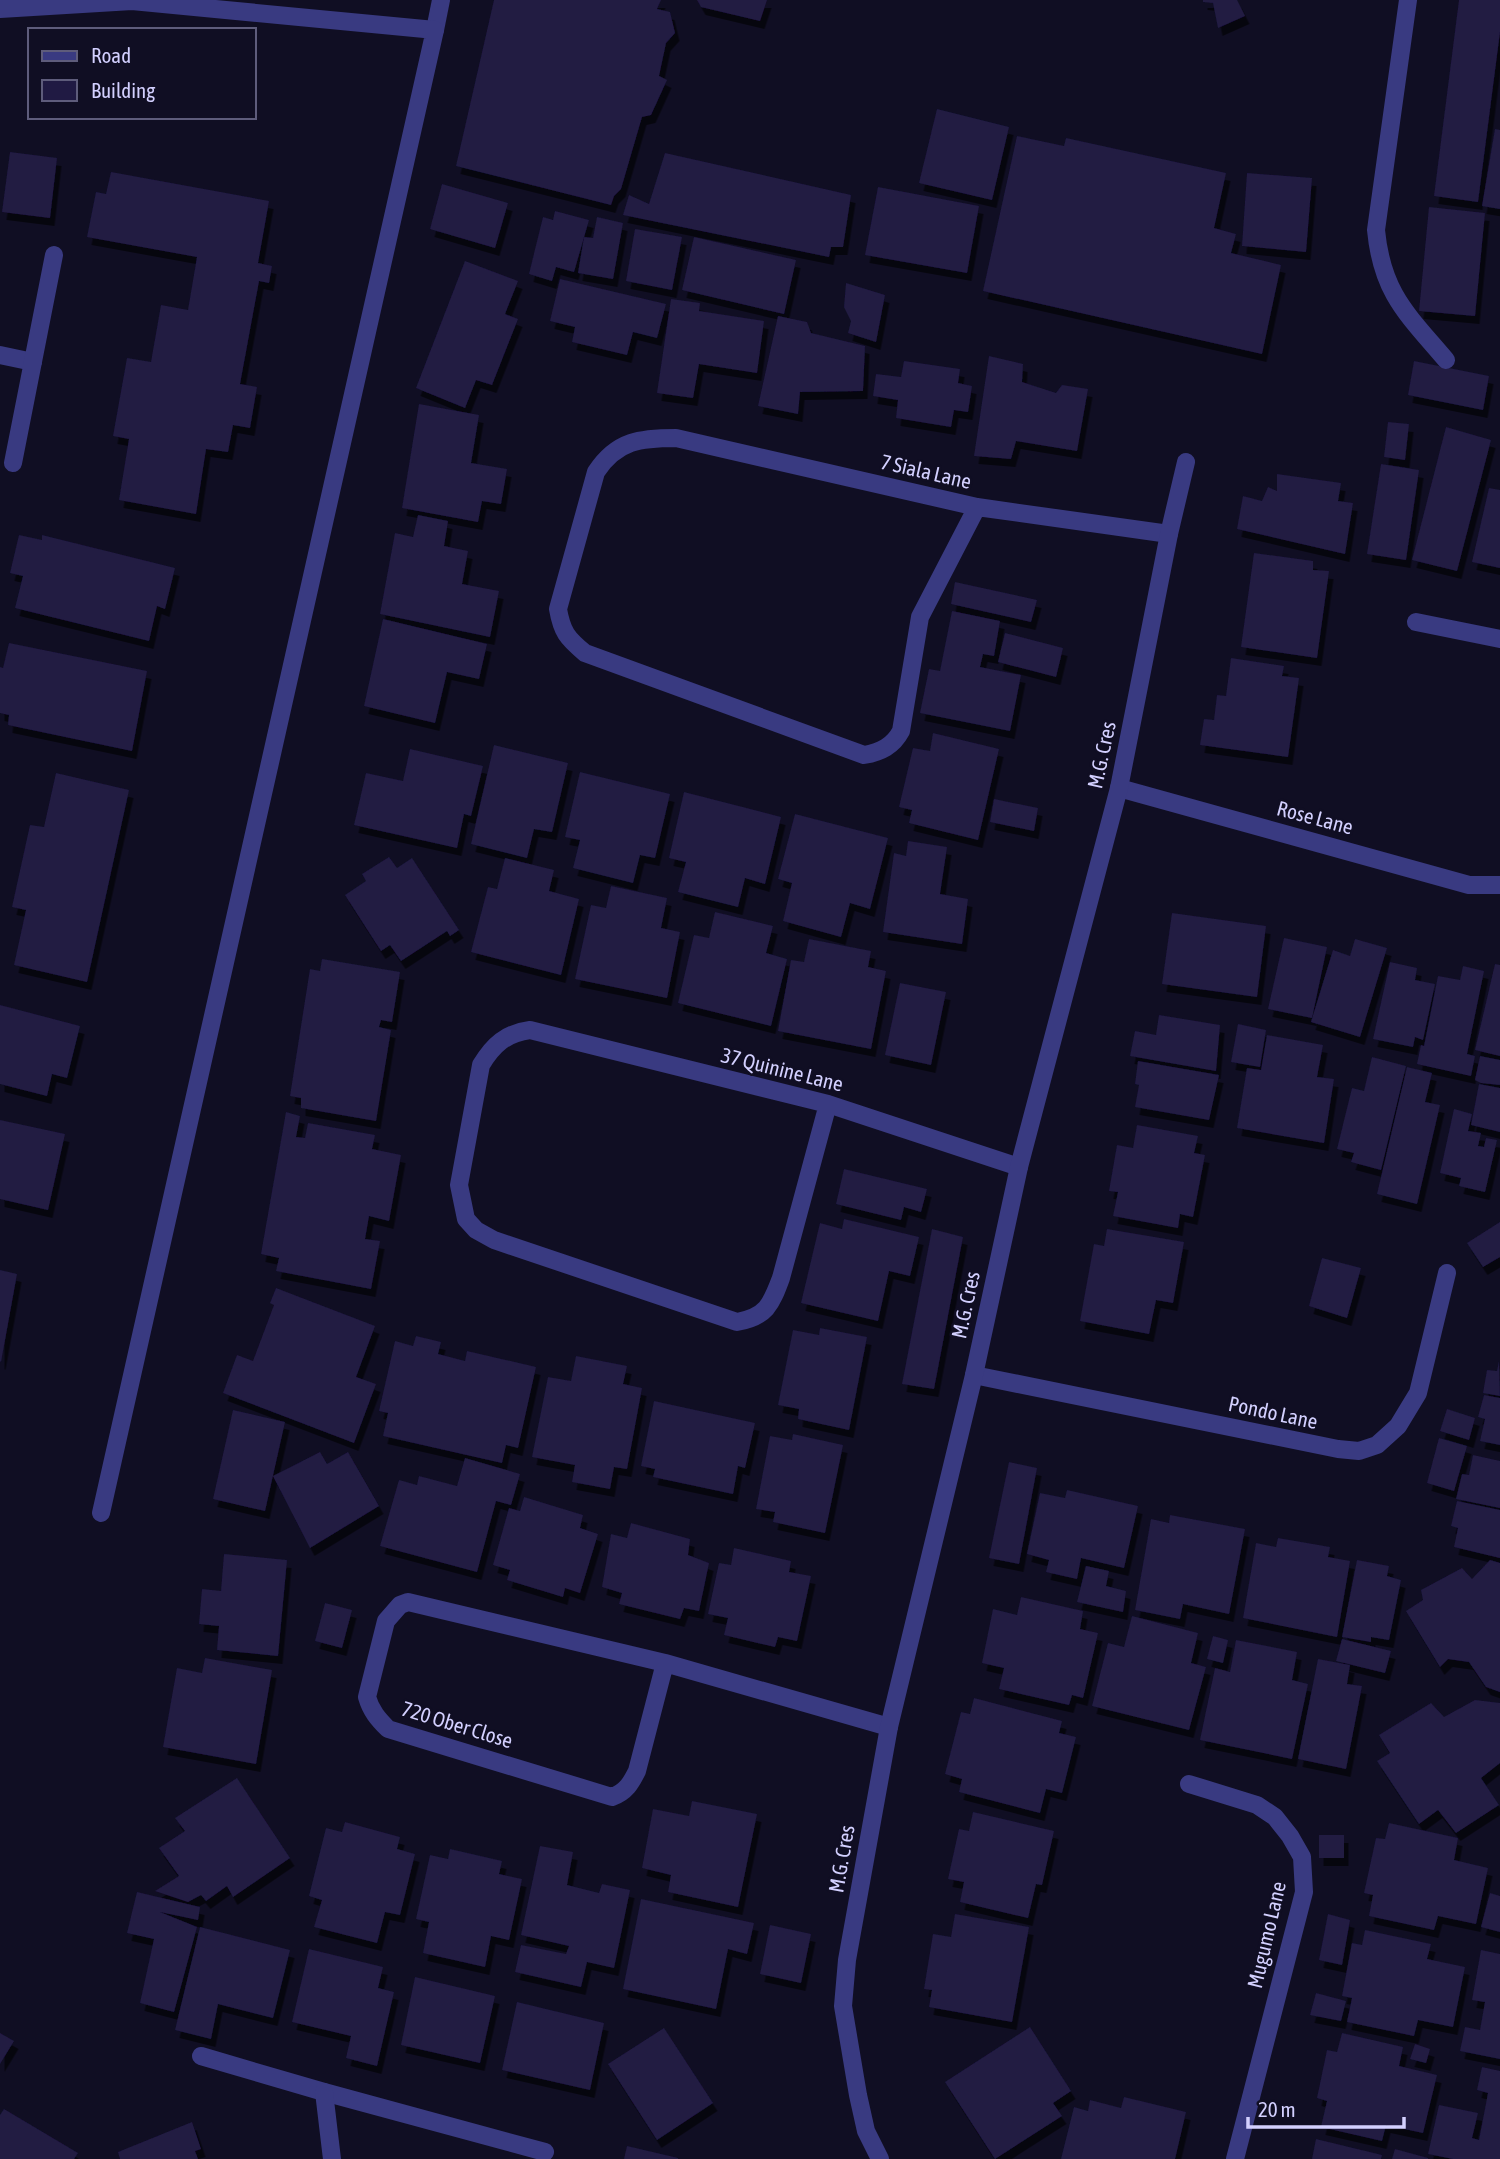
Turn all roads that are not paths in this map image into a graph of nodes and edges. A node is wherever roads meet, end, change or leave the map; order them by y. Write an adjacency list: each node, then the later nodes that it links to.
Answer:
1 (441, 0): 4 (street)
2 (1408, 0): 7 (street)
3 (0, 9): 4 (street)
4 (435, 30): 21 (street)
5 (54, 255): 8 (street)
6 (0, 355): 8 (street)
7 (1446, 360)
8 (33, 362): 10 (street)
9 (1186, 462): 12 (street, M.G. Cres)
10 (13, 463)
11 (977, 507): 11 (street, 7 Siala Lane); 12 (street, 7 Siala Lane)
12 (1169, 534): 15 (street, M.G. Cres)
13 (1416, 622): 14 (street)
14 (1500, 639)
15 (1119, 788): 16 (street, Rose Lane); 18 (street, M.G. Cres)
16 (1500, 885)
17 (828, 1104): 17 (street, 37 Quinine Lane); 18 (street, 37 Quinine Lane)
18 (1019, 1167): 20 (street, M.G. Cres)
19 (1447, 1273): 20 (street, Pondo Lane)
20 (974, 1375): 23 (street, M.G. Cres)
21 (101, 1513)
22 (665, 1663): 22 (street, 720 Ober Close); 23 (street)
23 (889, 1727): 29 (street, M.G. Cres)
24 (1189, 1784): 30 (street, Mugumo Lane)
25 (201, 2056): 26 (street)
26 (324, 2092): 27 (street); 28 (street)
27 (545, 2152)
28 (332, 2159)
29 (880, 2159)
30 (1235, 2159)

